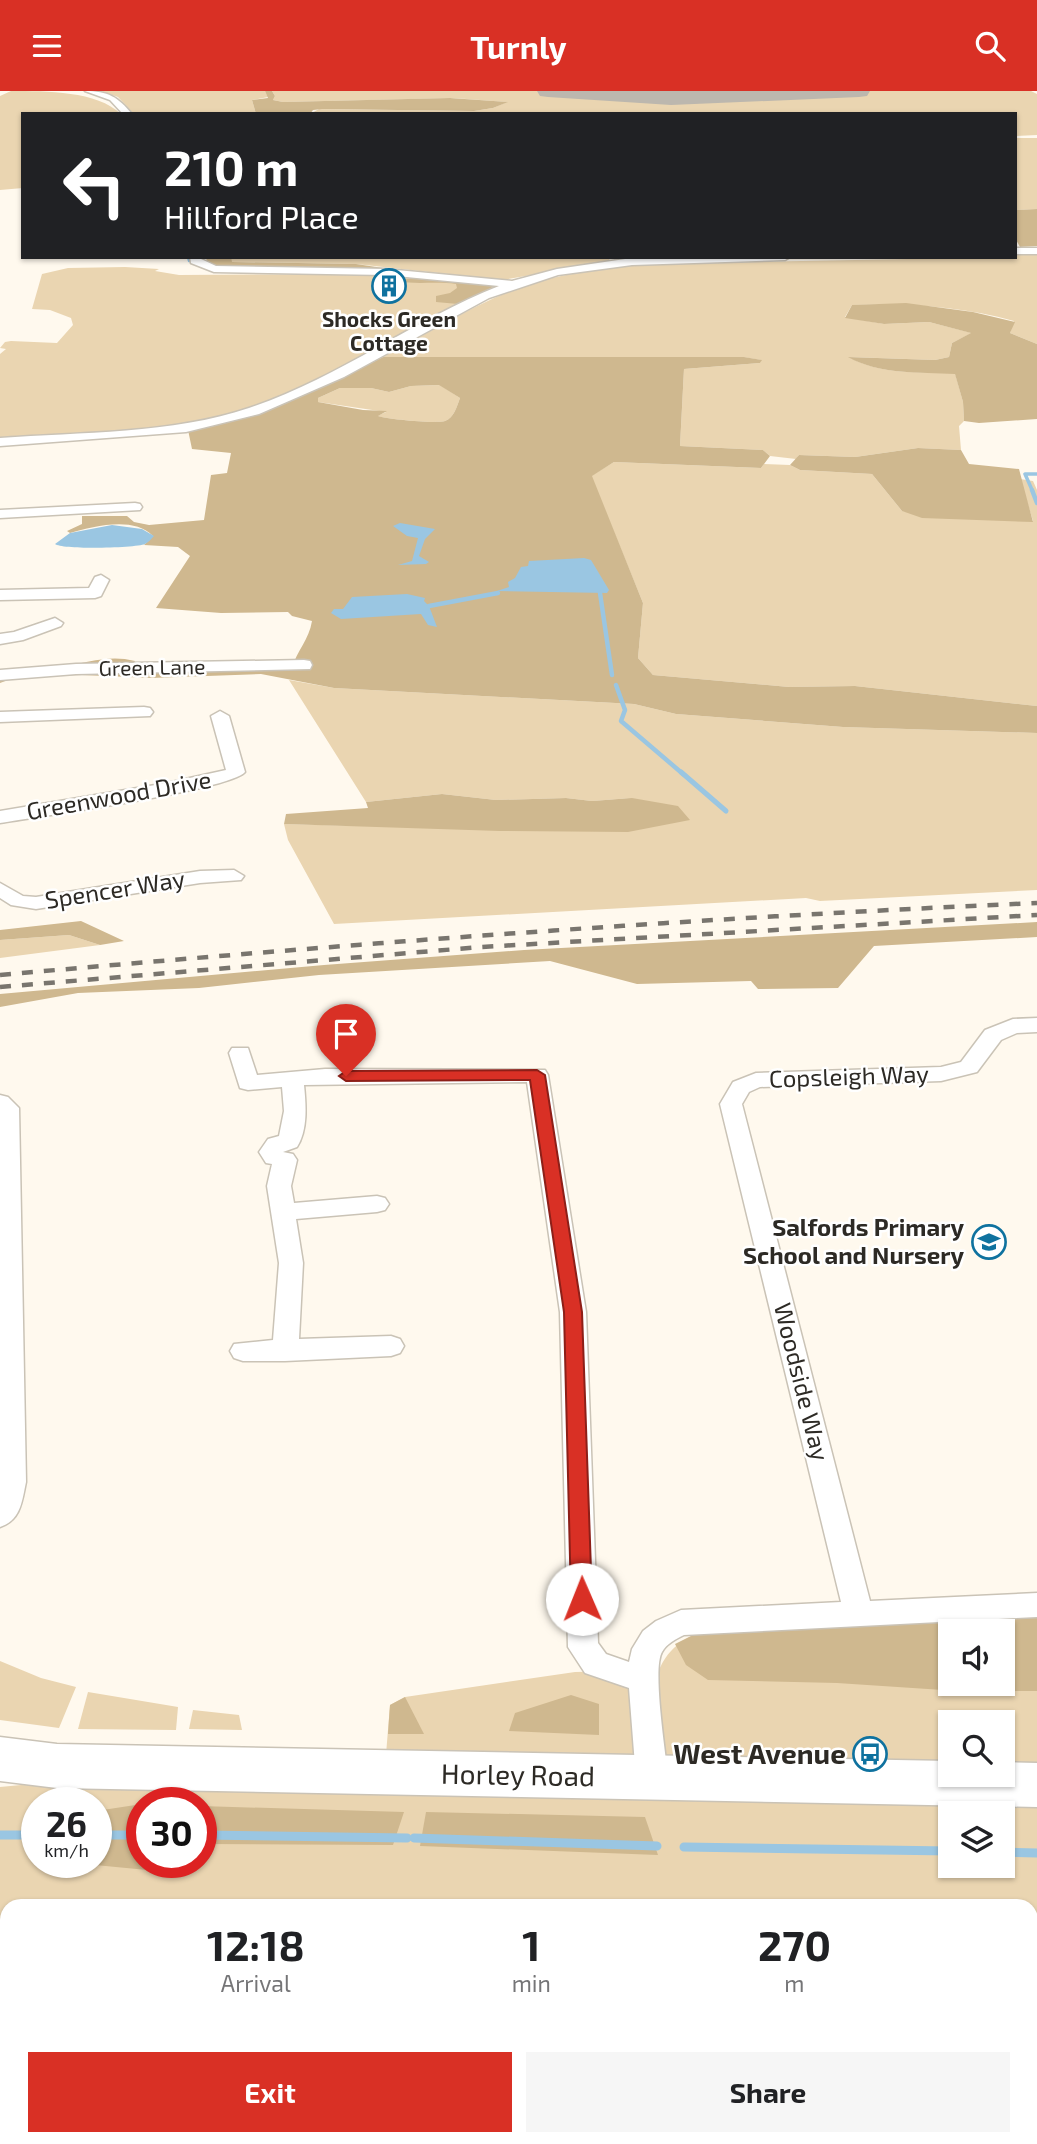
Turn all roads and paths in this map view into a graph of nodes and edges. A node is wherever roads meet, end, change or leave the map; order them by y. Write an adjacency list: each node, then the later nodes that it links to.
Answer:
1 (90, 91): 2 (street)
2 (126, 112)
3 (1017, 251): 4 (street)
4 (1037, 251)
5 (195, 259): 7 (street)
6 (736, 259): 7 (street)
7 (510, 285): 8 (street)
8 (0, 442)
9 (135, 506): 10 (street)
10 (0, 514)
11 (101, 580): 12 (street)
12 (0, 595)
13 (55, 623): 14 (street)
14 (0, 639)
15 (304, 665): 16 (street, Green Lane)
16 (0, 675)
17 (144, 712): 19 (street)
18 (220, 716): 20 (street, Greenwood Drive)
19 (0, 717)
20 (0, 817)
21 (234, 876): 22 (street, Spencer Way)
22 (0, 889)
23 (1037, 1025): 26 (street, Copsleigh Way)
24 (240, 1053): 25 (street)
25 (292, 1079): 29 (street); 36 (street)
26 (756, 1080): 35 (street, Woodside Way)
27 (0, 1102): 33 (street)
28 (377, 1203): 29 (street)
29 (281, 1212): 32 (street)
30 (391, 1346): 32 (street)
31 (243, 1351): 32 (street)
32 (285, 1351)
33 (0, 1516)
34 (1037, 1605): 35 (street)
35 (859, 1614): 36 (street)
36 (645, 1679): 38 (street)
37 (0, 1759): 38 (main road, Horley Road)
38 (652, 1778): 39 (main road, Horley Road)
39 (1037, 1785)

